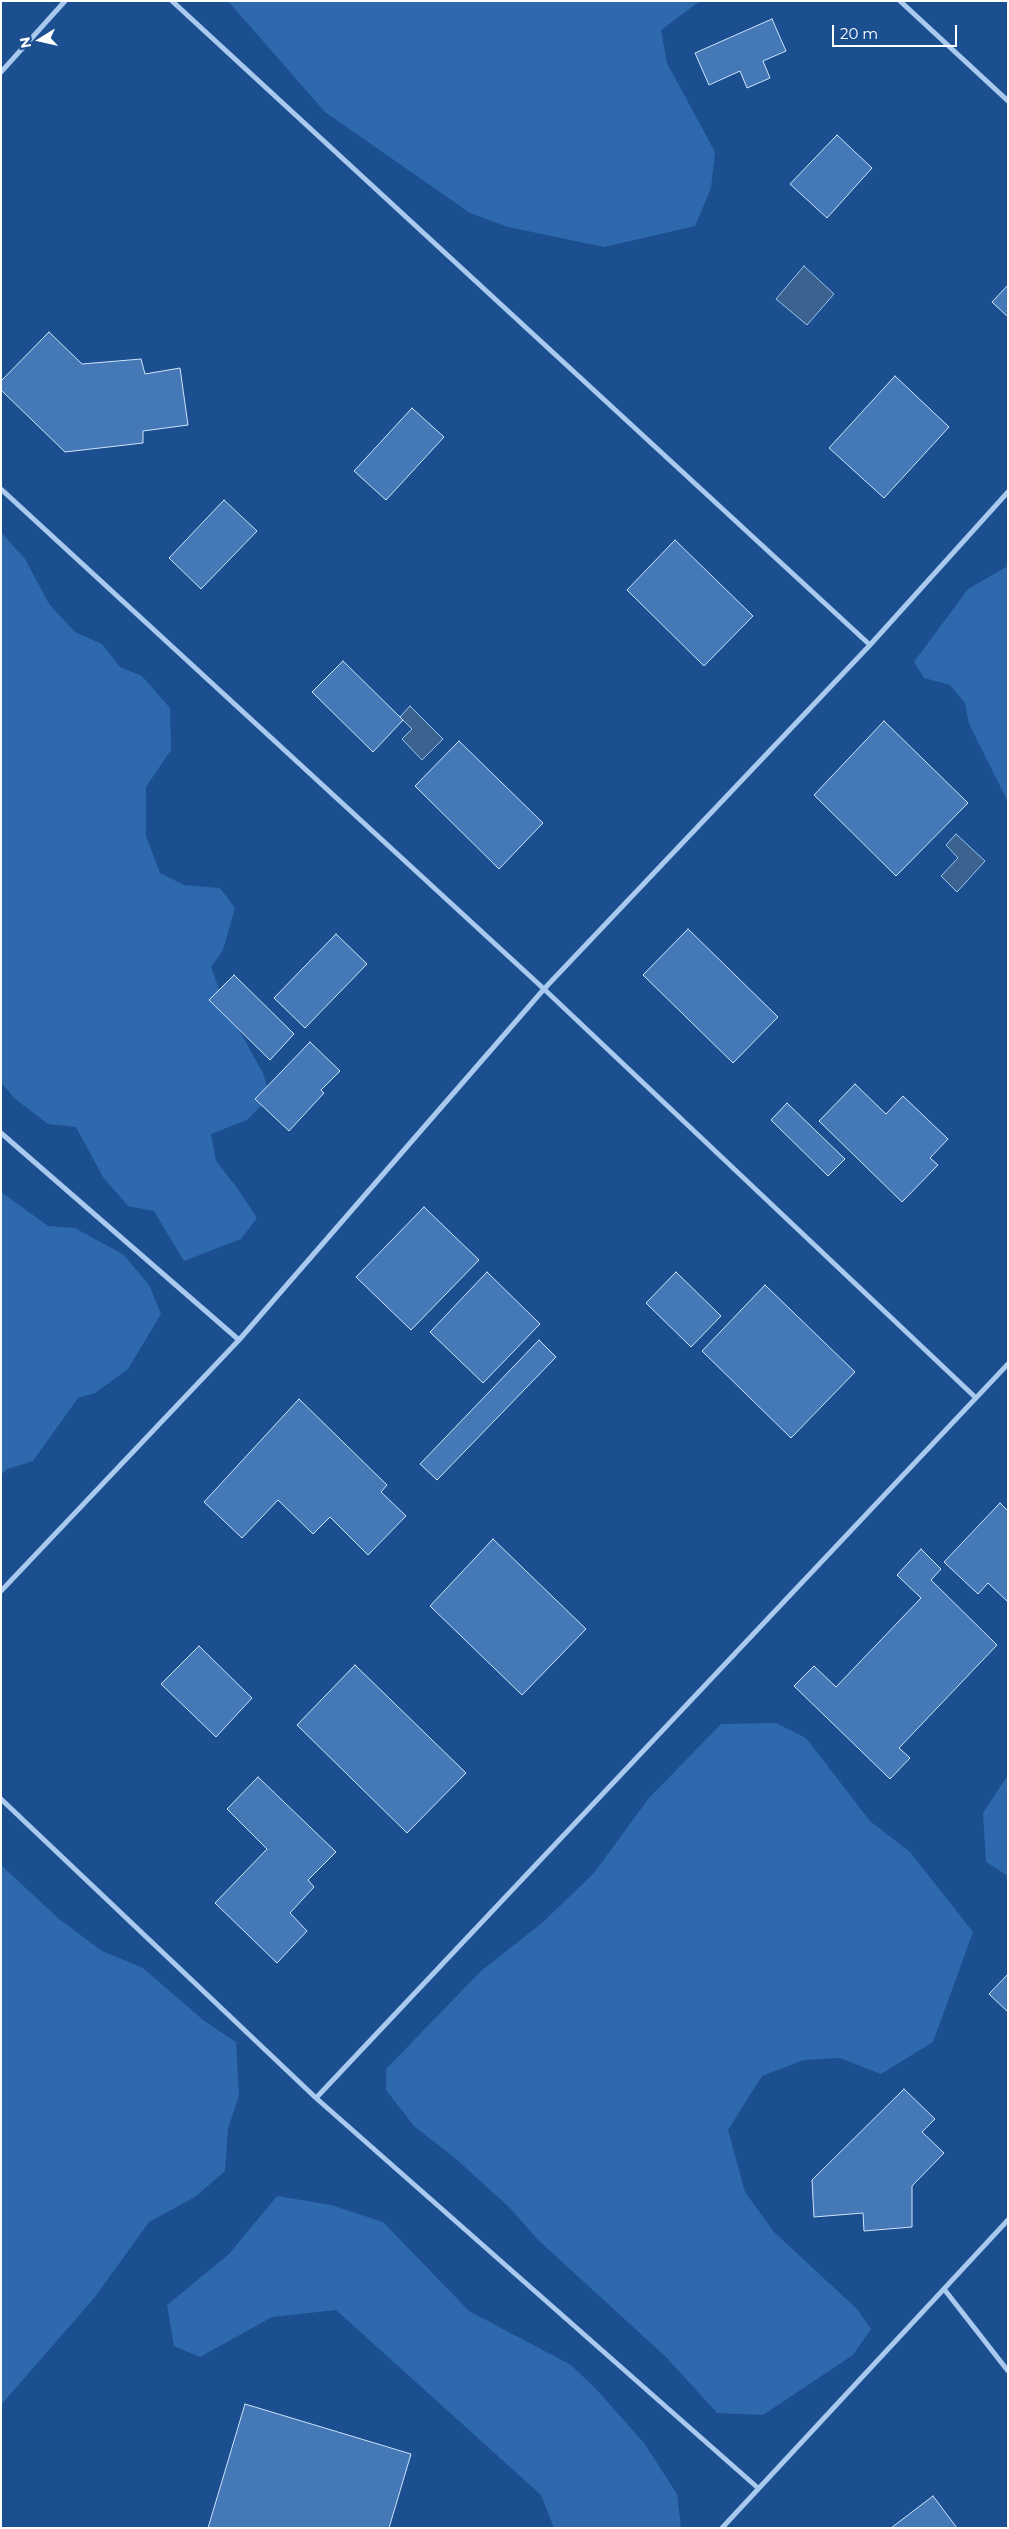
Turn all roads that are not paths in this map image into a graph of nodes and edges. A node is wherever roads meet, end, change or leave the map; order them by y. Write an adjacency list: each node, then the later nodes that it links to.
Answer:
1 (65, 1): 4 (street)
2 (172, 1): 8 (street)
3 (900, 1): 5 (street)
4 (1, 72)
5 (1008, 101)
6 (1, 489): 9 (street)
7 (1008, 492): 8 (street)
8 (870, 646): 9 (street)
9 (544, 989): 11 (street); 13 (street)
10 (1, 1133): 11 (street)
11 (239, 1340): 14 (street)
12 (1008, 1364): 13 (street)
13 (976, 1397): 16 (street)
14 (1, 1591)
15 (1, 1799): 16 (street)
16 (316, 2098): 20 (street)
17 (1008, 2220): 18 (street)
18 (944, 2289): 19 (street); 20 (street)
19 (1008, 2371)
20 (758, 2488): 21 (street)
21 (722, 2528)

